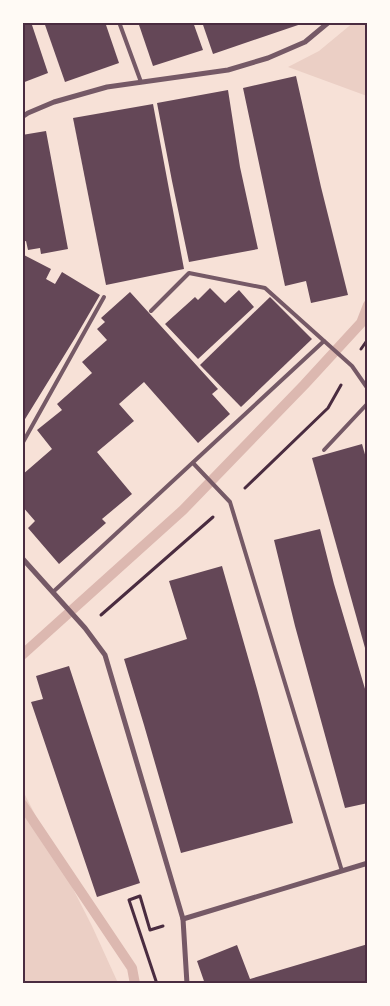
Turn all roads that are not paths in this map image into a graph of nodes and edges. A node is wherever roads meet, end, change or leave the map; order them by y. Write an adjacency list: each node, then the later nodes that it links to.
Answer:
1 (119, 22): 3 (lane)
2 (329, 22): 3 (street)
3 (141, 82): 4 (street)
4 (22, 116)
5 (104, 297): 10 (lane)
6 (151, 311): 7 (lane)
7 (324, 341): 8 (lane); 12 (lane)
8 (368, 389)
9 (368, 403): 11 (lane)
10 (22, 444)
11 (324, 450)
12 (193, 463): 14 (lane); 16 (lane)
13 (22, 558): 14 (street)
14 (52, 592): 17 (street)
15 (368, 863): 16 (street)
16 (342, 871): 17 (street)
17 (183, 919): 18 (street)
18 (187, 984)

